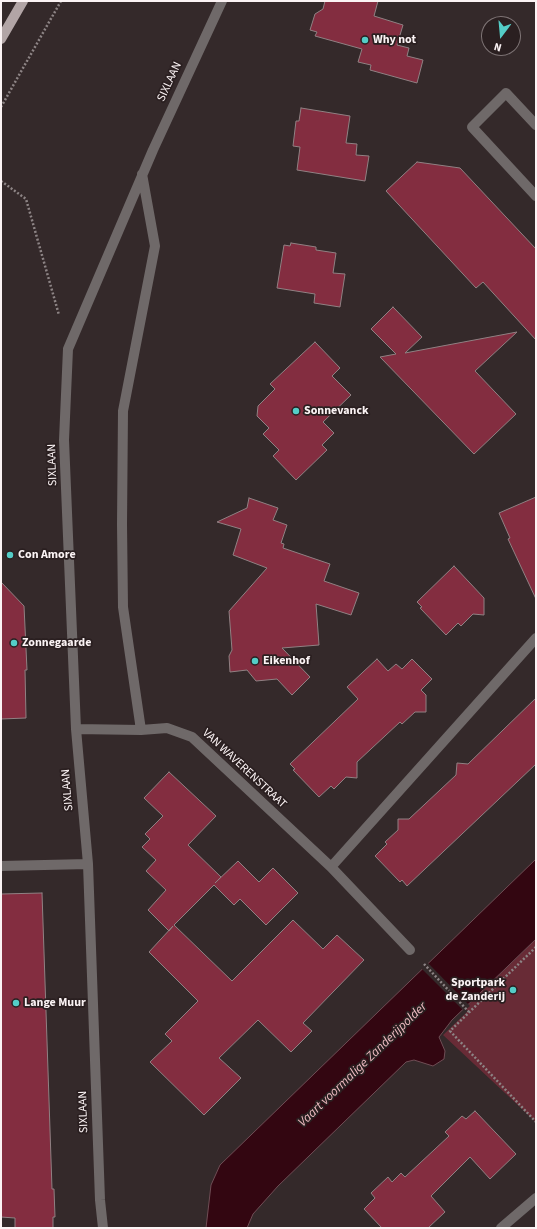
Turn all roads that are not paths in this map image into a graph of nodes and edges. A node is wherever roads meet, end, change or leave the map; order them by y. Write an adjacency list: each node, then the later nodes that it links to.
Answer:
1 (19, 1): 4 (main road)
2 (23, 1): 4 (main road)
3 (222, 1): 7 (street, SIXLAAN)
4 (10, 24): 5 (main road)
5 (1, 39)
6 (536, 125): 8 (street)
7 (142, 174): 10 (street, SIXLAAN); 11 (street)
8 (536, 196)
9 (536, 638): 14 (street)
10 (76, 729): 11 (street, VAN WAVERENSTRAAT); 12 (street, SIXLAAN)
11 (141, 730): 14 (street, VAN WAVERENSTRAAT)
12 (88, 864): 13 (street); 17 (street, SIXLAAN)
13 (1, 866)
14 (330, 867): 15 (street, VAN WAVERENSTRAAT)
15 (410, 950)
16 (536, 1198): 18 (street)
17 (103, 1228)
18 (501, 1228)

